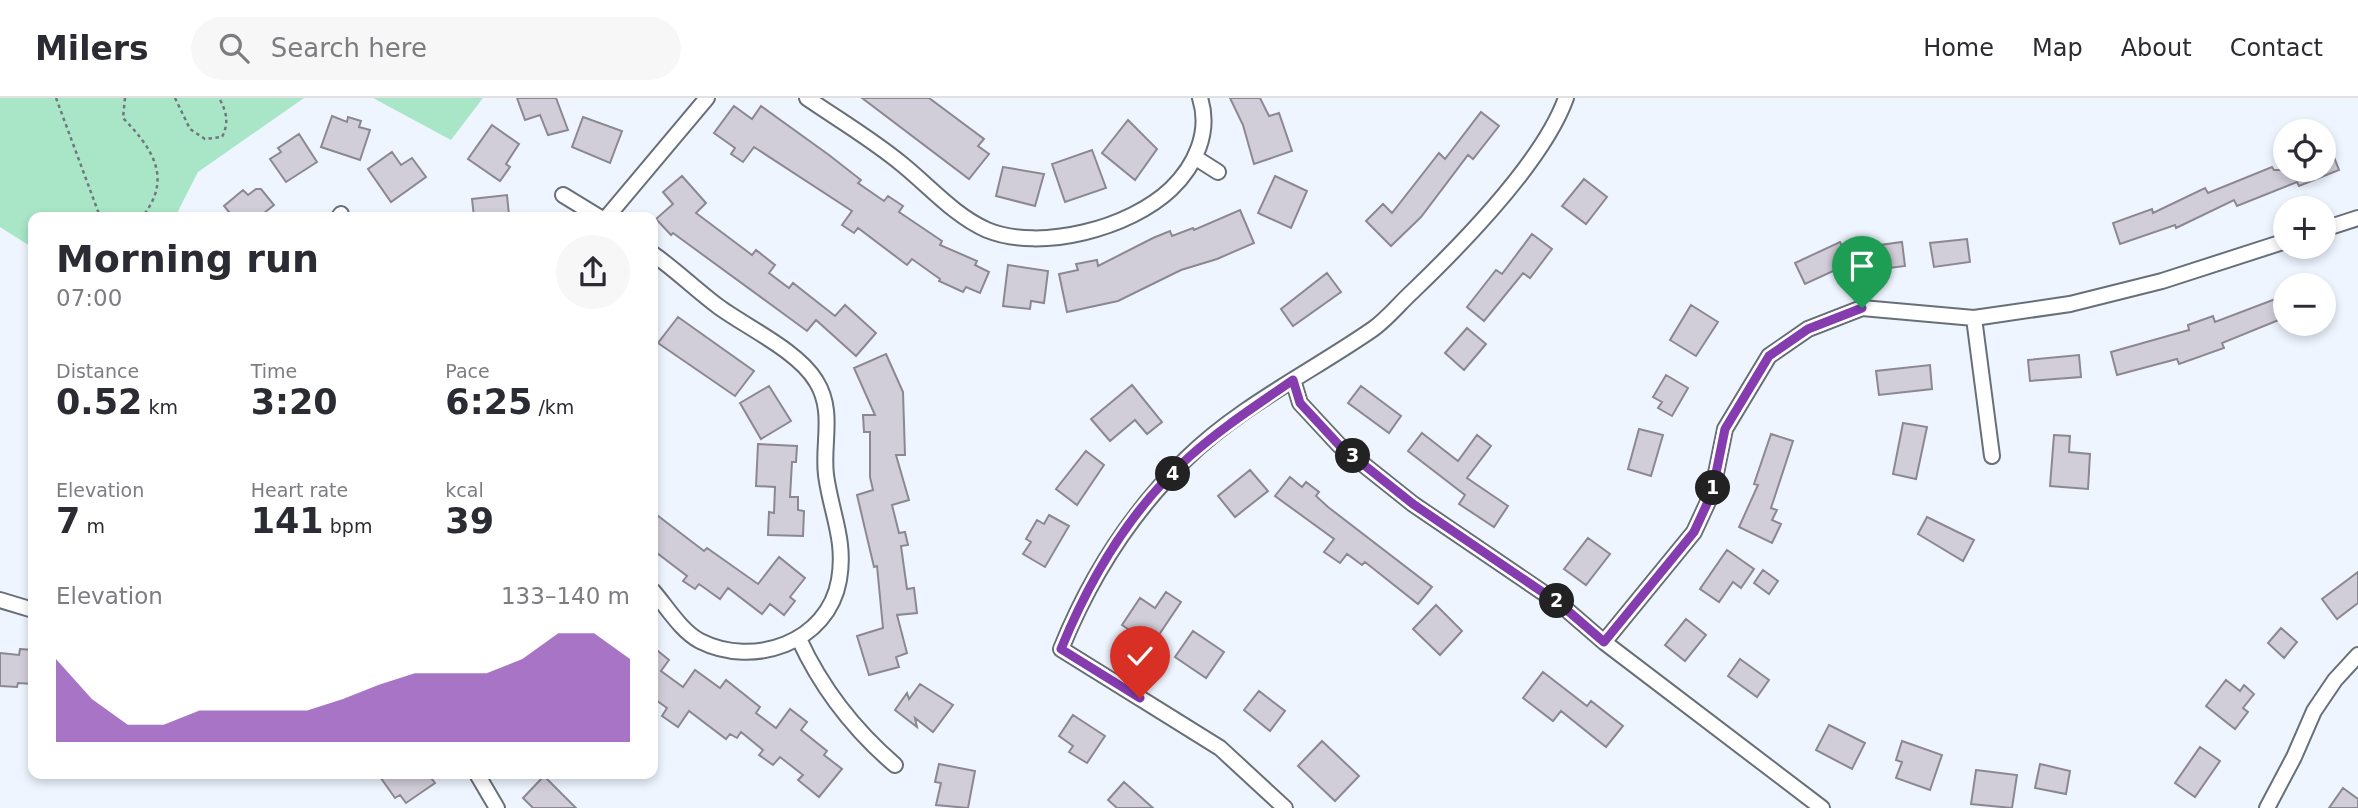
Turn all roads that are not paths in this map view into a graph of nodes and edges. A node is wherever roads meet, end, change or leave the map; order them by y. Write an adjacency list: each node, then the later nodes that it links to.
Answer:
1 (707, 98): 9 (street)
2 (807, 98): 5 (street)
3 (1199, 98): 5 (street)
4 (1566, 98): 15 (street)
5 (1196, 158): 6 (street)
6 (1218, 172)
7 (563, 195): 8 (street)
8 (591, 212)
9 (611, 212)
10 (2358, 218): 11 (street)
11 (2336, 225)
12 (2273, 245): 14 (street)
13 (658, 258): 20 (street)
14 (1974, 318): 16 (street); 21 (street)
15 (1293, 380): 21 (street); 26 (street)
16 (1992, 456)
17 (658, 597): 20 (street)
18 (0, 600): 19 (street)
19 (28, 608)
20 (799, 639): 23 (street)
21 (1604, 642): 27 (street)
22 (2358, 655): 28 (street)
23 (895, 765)
24 (480, 779): 25 (street)
25 (498, 808)
26 (1285, 808)
27 (1822, 808)
28 (2267, 808)

